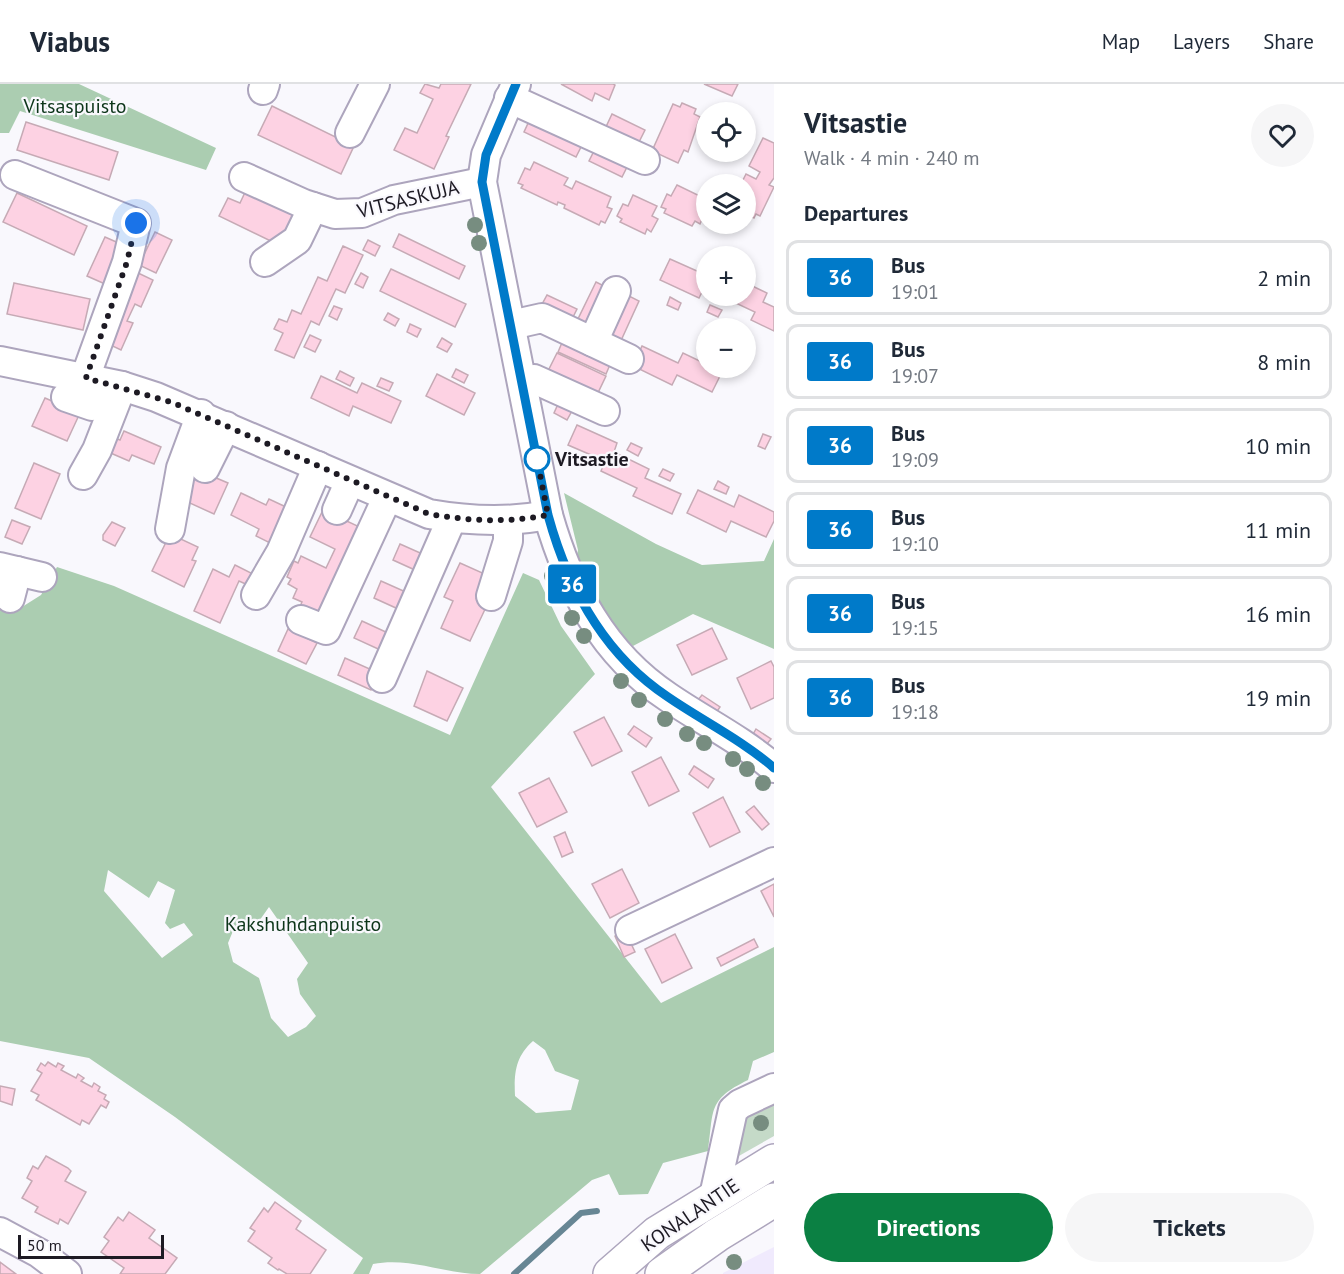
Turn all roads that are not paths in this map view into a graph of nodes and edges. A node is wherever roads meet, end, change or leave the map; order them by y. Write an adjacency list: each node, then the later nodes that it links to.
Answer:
1 (375, 84): 3 (street)
2 (513, 91): 4 (street); 7 (street)
3 (350, 133)
4 (645, 160)
5 (15, 175): 16 (street)
6 (244, 177): 8 (street)
7 (482, 182): 8 (street, VITSASKUJA); 11 (street)
8 (324, 211): 9 (street)
9 (265, 262)
10 (616, 291): 12 (street)
11 (511, 325): 12 (street); 26 (street)
12 (593, 342): 13 (street)
13 (629, 359)
14 (0, 361): 16 (street)
15 (534, 379): 17 (street)
16 (94, 386): 18 (street); 21 (street)
17 (605, 411)
18 (214, 420): 19 (street); 20 (street); 29 (street)
19 (315, 465): 22 (street); 24 (street); 30 (street)
20 (205, 468)
21 (83, 476)
22 (350, 481): 23 (street); 25 (street)
23 (387, 498): 27 (street); 32 (street)
24 (290, 509)
25 (337, 510)
26 (548, 515): 28 (street); 34 (street)
27 (462, 519): 28 (street); 33 (street)
28 (507, 520): 31 (street)
29 (170, 529)
30 (256, 595)
31 (491, 596)
32 (301, 620)
33 (391, 675)
34 (774, 768)
35 (774, 862): 36 (street)
36 (630, 930)
37 (774, 1088): 39 (street)
38 (774, 1161): 39 (main road, KONALANTIE)
39 (714, 1196): 42 (main road, KONALANTIE)
40 (774, 1200): 44 (main road, KONALANTIE)
41 (0, 1232): 43 (street)
42 (657, 1233): 44 (street); 45 (main road, KONALANTIE)
43 (52, 1269)
44 (673, 1271)
45 (610, 1274)

